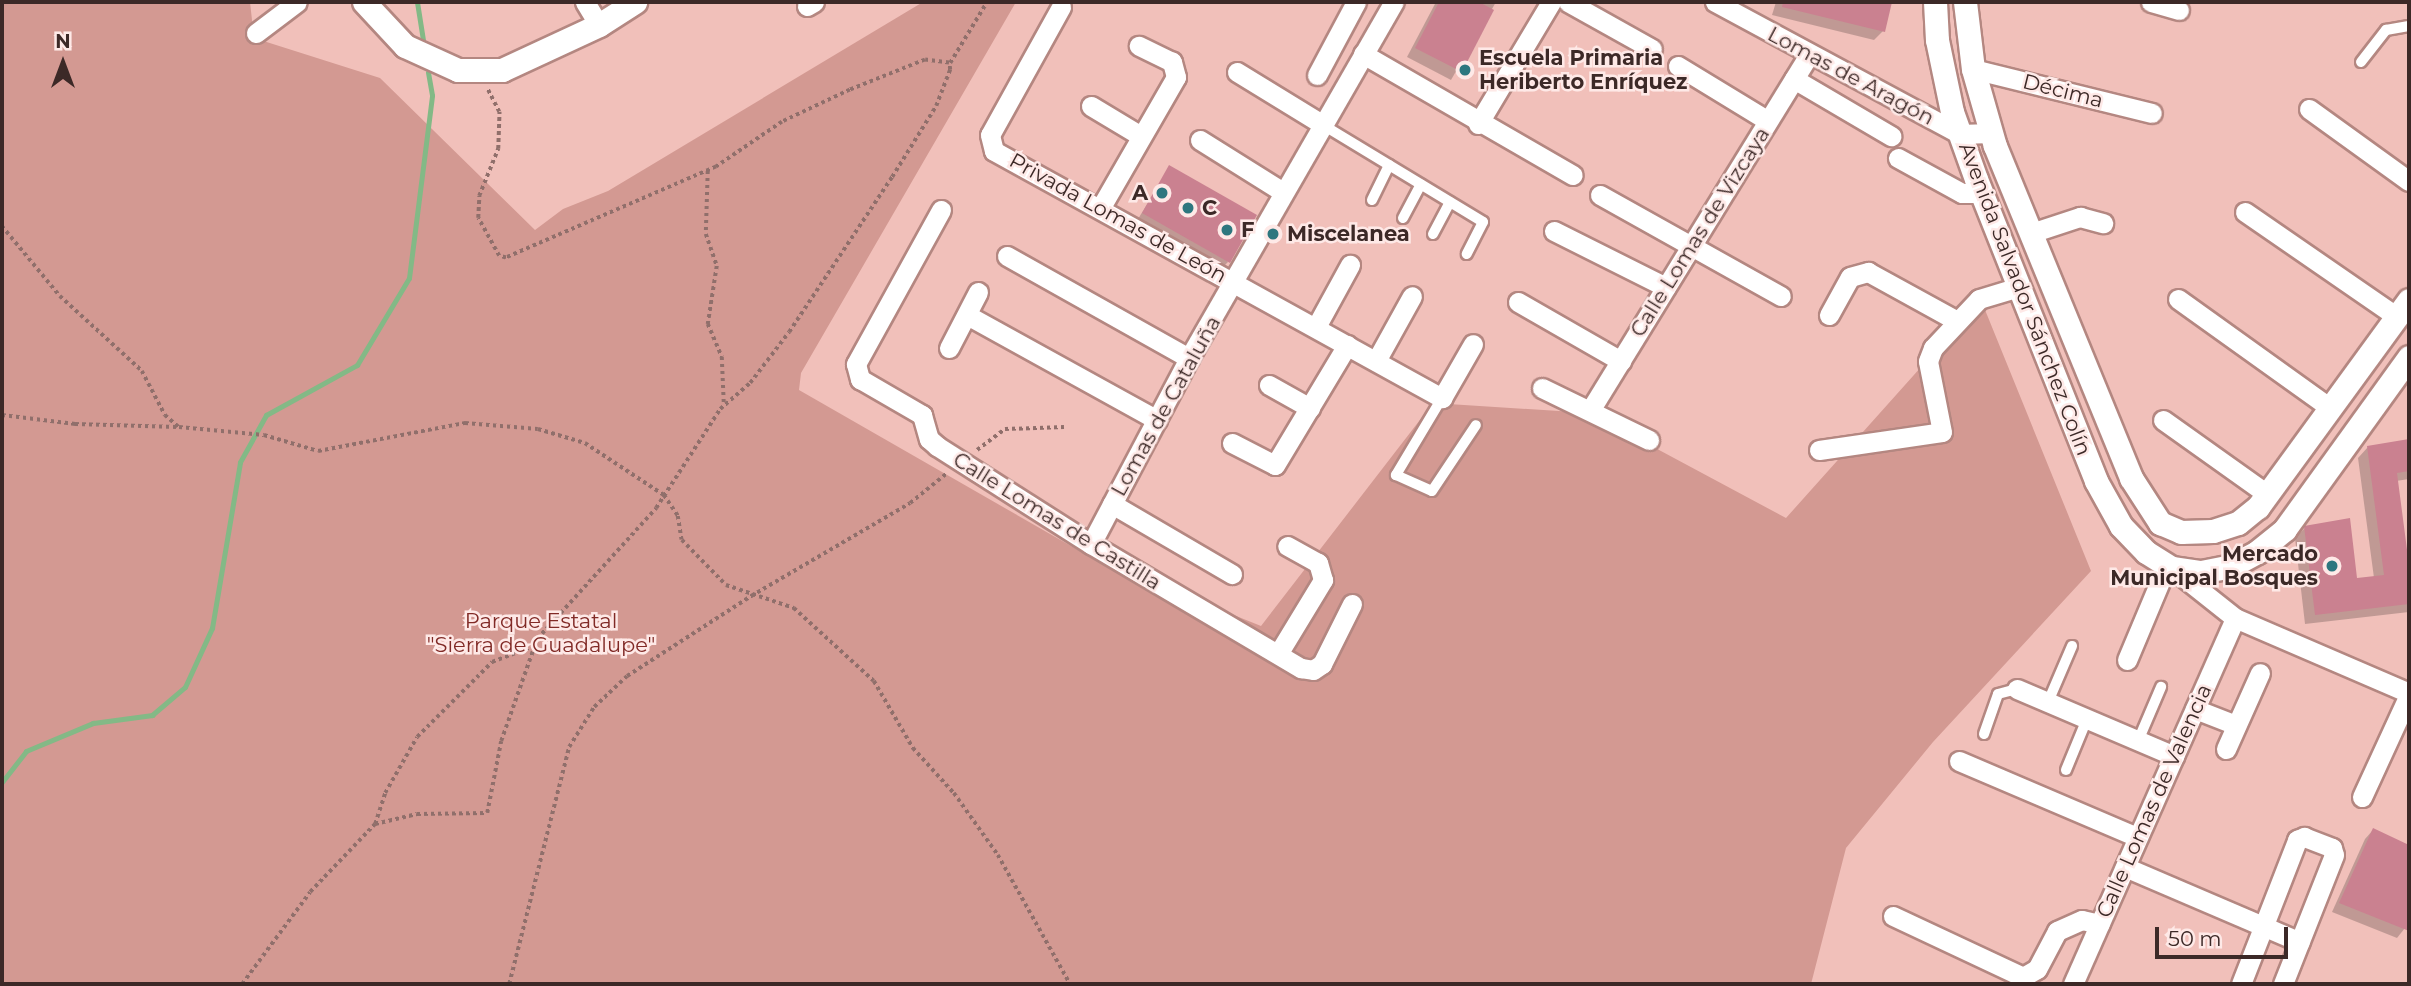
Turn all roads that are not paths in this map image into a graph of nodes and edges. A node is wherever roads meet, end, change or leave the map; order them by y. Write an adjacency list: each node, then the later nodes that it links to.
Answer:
1 (297, 2): 17 (street)
2 (364, 2): 15 (street)
3 (585, 2): 15 (street)
4 (635, 2): 15 (street)
5 (1356, 2): 26 (street)
6 (1394, 2): 20 (street, Lomas de Cataluña)
7 (1551, 2): 33 (street)
8 (1568, 2): 19 (street)
9 (1715, 2): 21 (street, Lomas de Aragón)
10 (1935, 2): 35 (street, Avenida Salvador Sánchez Colín)
11 (1965, 2): 24 (street, Avenida Salvador Sánchez Colín)
12 (2151, 2): 14 (street)
13 (1061, 7): 49 (street, Privada Lomas de León)
14 (2179, 10)
15 (599, 25)
16 (2409, 26): 22 (lane)
17 (256, 33)
18 (1139, 47): 36 (street)
19 (1652, 49)
20 (1363, 54): 32 (street, Lomas de Cataluña); 33 (street)
21 (1809, 54): 27 (street, Calle Lomas de Vizcaya); 35 (street, Lomas de Aragón)
22 (2361, 61)
23 (1678, 66): 31 (street)
24 (1973, 69): 30 (street, Décima); 34 (street, Avenida Salvador Sánchez Colín)
25 (1237, 72): 32 (street)
26 (1317, 75)
27 (1794, 79): 31 (street, Calle Lomas de Vizcaya); 37 (street)
28 (1091, 106): 36 (street)
29 (2309, 108): 42 (street)
30 (2152, 113)
31 (1768, 121): 57 (street, Calle Lomas de Vizcaya)
32 (1322, 124): 40 (lane); 44 (street, Lomas de Cataluña)
33 (1478, 124): 41 (street)
34 (1991, 133): 35 (street, Lomas de Aragón); 55 (street, Avenida Salvador Sánchez Colín)
35 (1960, 134): 45 (street, Avenida Salvador Sánchez Colín)
36 (1141, 136): 49 (street)
37 (1891, 136)
38 (1200, 140): 44 (street)
39 (1898, 158): 45 (street)
40 (1390, 165): 43 (lane); 47 (lane)
41 (1573, 175)
42 (2409, 181)
43 (1421, 184): 48 (lane); 52 (lane)
44 (1283, 192): 61 (street, Lomas de Cataluña)
45 (1981, 193): 63 (street, Avenida Salvador Sánchez Colín)
46 (1600, 195): 57 (street)
47 (1372, 200)
48 (1450, 202): 56 (lane); 58 (lane)
49 (1101, 206): 61 (street, Privada Lomas de León)
50 (941, 210): 97 (street, Calle Lomas de Castilla)
51 (2245, 212): 69 (street)
52 (1403, 218)
53 (2103, 223): 55 (street)
54 (1554, 231): 62 (street)
55 (2031, 233): 73 (street, Avenida Salvador Sánchez Colín)
56 (1433, 234)
57 (1692, 244): 62 (street, Calle Lomas de Vizcaya); 66 (street)
58 (1467, 254)
59 (1007, 256): 80 (street)
60 (1350, 265): 74 (street)
61 (1235, 282): 74 (street, Privada Lomas de León); 80 (street, Lomas de Cataluña)
62 (1666, 288): 82 (street, Calle Lomas de Vizcaya)
63 (2019, 288): 72 (street); 75 (street, Avenida Salvador Sánchez Colín)
64 (978, 292): 70 (street)
65 (1412, 296): 81 (street)
66 (1782, 296)
67 (2178, 299): 87 (street)
68 (1518, 302): 82 (street)
69 (2403, 308): 87 (street)
70 (967, 315): 78 (street); 89 (street)
71 (1829, 315): 72 (street)
72 (1956, 321): 94 (street)
73 (2068, 323): 75 (street); 95 (street, Avenida Salvador Sánchez Colín)
74 (1315, 327): 77 (street, Privada Lomas de León)
75 (2037, 334): 99 (street, Avenida Salvador Sánchez Colín)
76 (1473, 344): 85 (street)
77 (1347, 345): 81 (street, Privada Lomas de León); 86 (street)
78 (949, 348)
79 (2409, 357): 99 (street)
80 (1189, 358): 89 (street, Lomas de Cataluña)
81 (1376, 361): 85 (street, Privada Lomas de León)
82 (1621, 361): 88 (street, Calle Lomas de Vizcaya)
83 (1269, 385): 86 (street)
84 (1542, 388): 88 (street)
85 (1442, 398): 91 (lane)
86 (1310, 408): 93 (street)
87 (2330, 408): 95 (street)
88 (1591, 409): 92 (street)
89 (1157, 420): 96 (street, Lomas de Cataluña)
90 (2164, 420): 95 (street)
91 (1476, 425)
92 (1649, 440)
93 (1232, 443)
94 (1819, 450)
95 (2267, 494)
96 (1112, 504): 97 (street, Lomas de Cataluña); 100 (street, Lomas de Cataluña)
97 (1091, 544): 104 (street, Calle Lomas de Castilla)
98 (1287, 545): 104 (street)
99 (2169, 566): 102 (street); 105 (street)
100 (1233, 574)
101 (1352, 604): 104 (street, Calle Lomas de Castilla)
102 (2235, 618): 109 (street); 111 (street, Calle Lomas de Valencia)
103 (2072, 646): 110 (lane)
104 (1278, 653)
105 (2127, 660)
106 (2260, 673): 113 (street)
107 (2161, 687): 115 (lane)
108 (2017, 688): 110 (street); 114 (lane)
109 (2409, 694): 120 (street)
110 (2048, 702): 112 (street)
111 (2195, 709): 113 (street); 117 (street, Calle Lomas de Valencia)
112 (2087, 719): 115 (street); 119 (lane)
113 (2236, 725): 116 (street)
114 (1984, 734)
115 (2138, 741): 117 (street)
116 (2226, 749)
117 (2174, 756): 121 (street, Calle Lomas de Valencia)
118 (1959, 761): 121 (street)
119 (2066, 770)
120 (2362, 797)
121 (2137, 837): 122 (street, Calle Lomas de Valencia)
122 (2125, 867): 124 (street, Calle Lomas de Valencia); 125 (street)
123 (1893, 916): 124 (street)
124 (2100, 924): 127 (street, Calle Lomas de Valencia)
125 (2263, 927): 126 (street); 126 (street); 128 (street)
126 (2300, 942): 129 (street)
127 (2073, 984)
128 (2241, 984)
129 (2283, 984)

